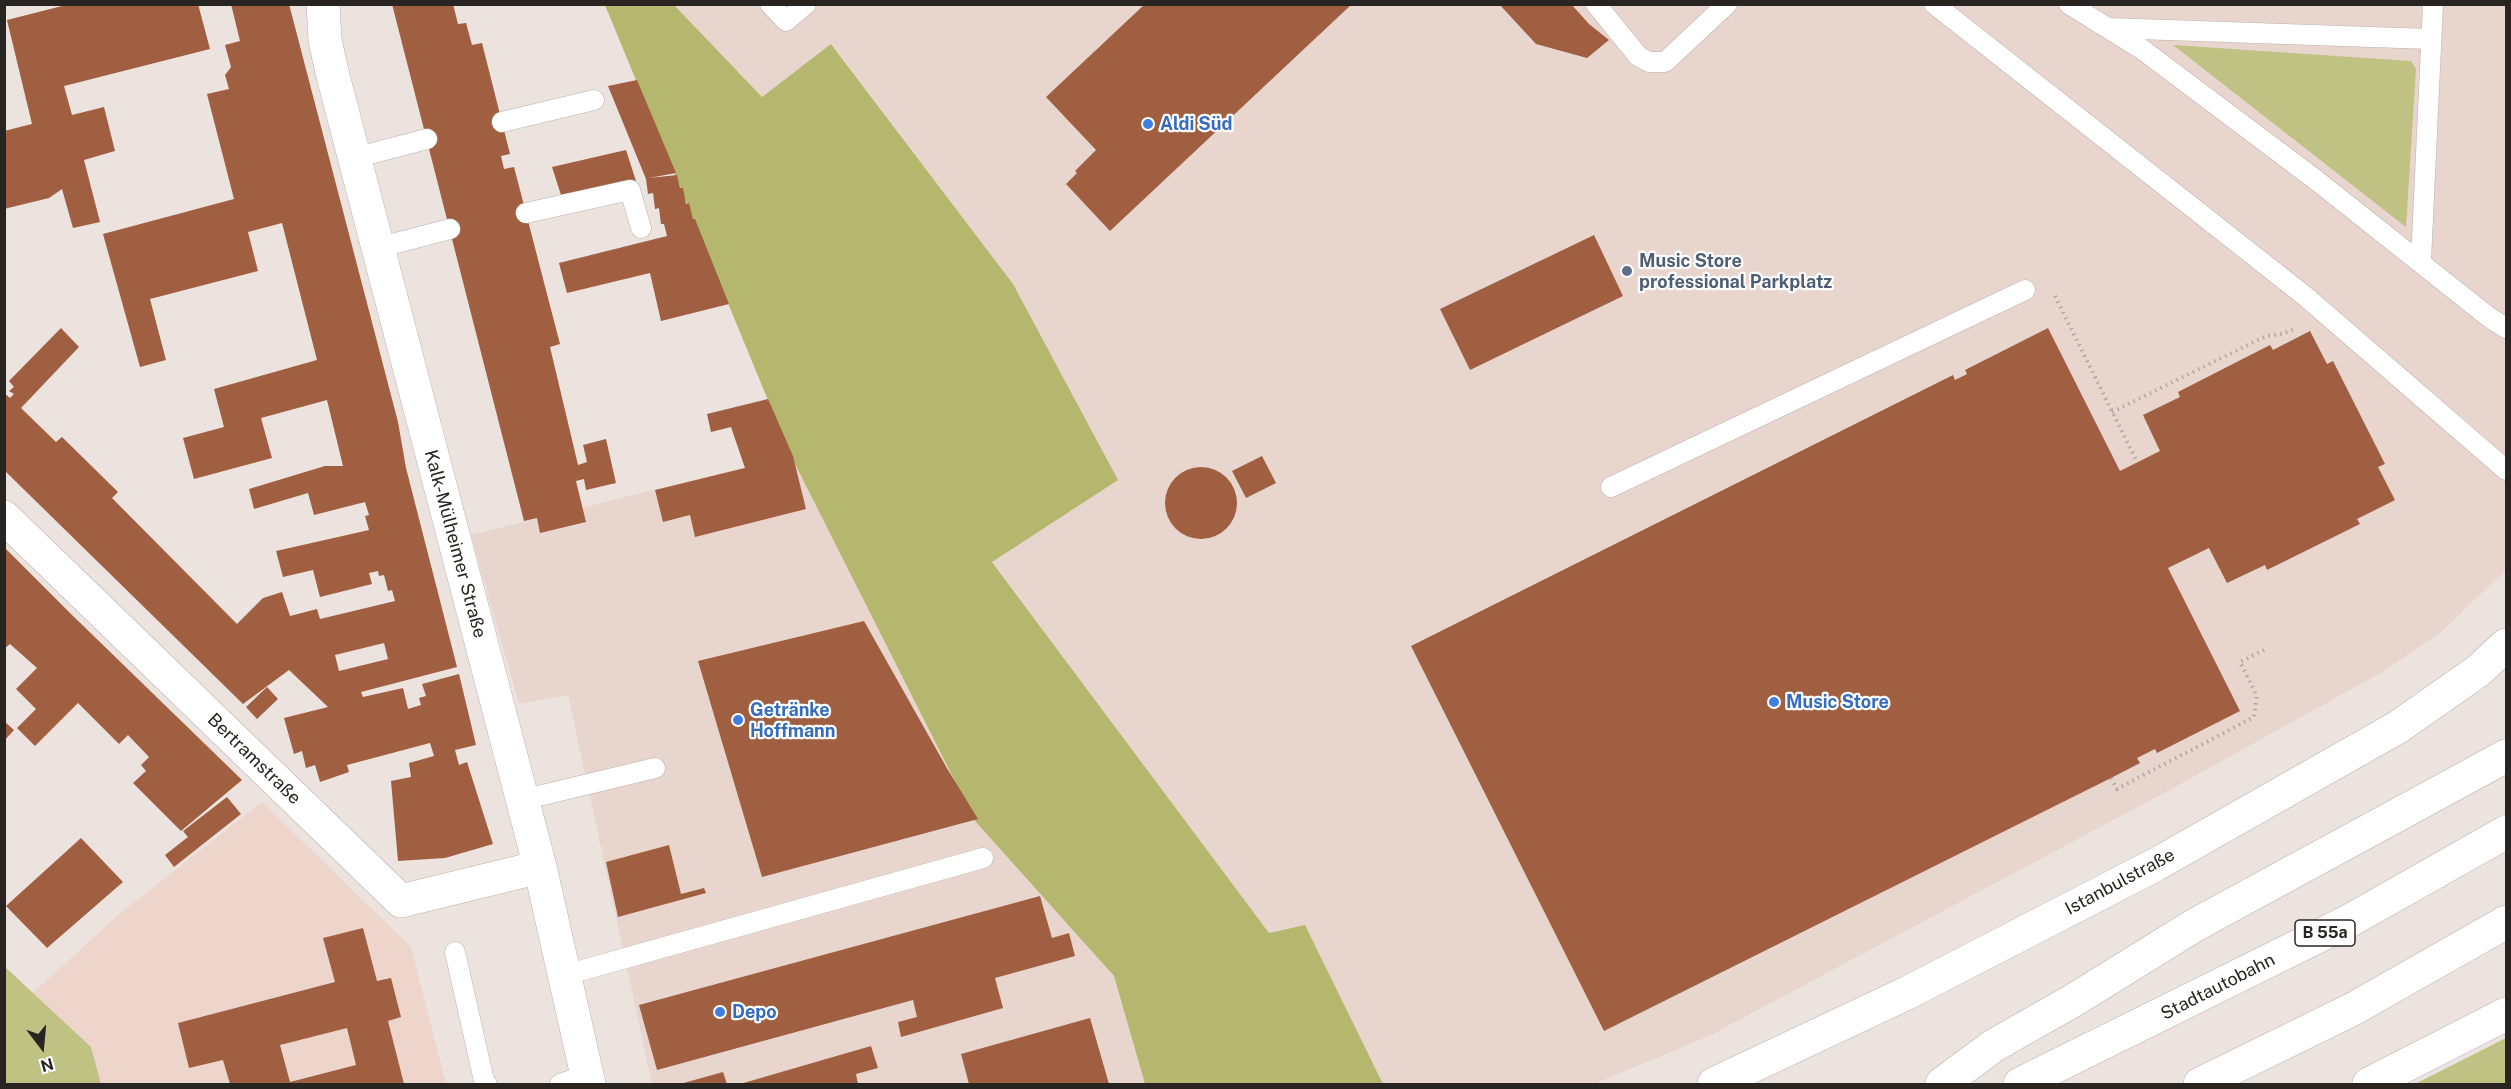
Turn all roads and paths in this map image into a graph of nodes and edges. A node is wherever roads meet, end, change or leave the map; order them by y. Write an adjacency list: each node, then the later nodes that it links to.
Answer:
1 (322, 4): 14 (main road, Kalk-Mülheimer Straße)
2 (770, 4): 3 (lane)
3 (806, 4)
4 (1596, 4): 5 (lane)
5 (1727, 4)
6 (1934, 4): 26 (lane)
7 (2433, 4): 10 (lane)
8 (2080, 8): 9 (lane)
9 (2106, 27): 10 (lane); 19 (lane)
10 (2430, 39): 19 (lane)
11 (594, 100): 12 (lane)
12 (502, 122)
13 (427, 139): 14 (lane)
14 (354, 158): 18 (main road, Kalk-Mülheimer Straße)
15 (526, 213): 16 (lane)
16 (641, 228)
17 (450, 230): 18 (lane)
18 (377, 248): 34 (main road, Kalk-Mülheimer Straße)
19 (2421, 261): 23 (lane)
20 (2025, 290): 27 (lane)
21 (2052, 290): 24 (path)
22 (2305, 324): 24 (path)
23 (2506, 328)
24 (2112, 412): 25 (path)
25 (2137, 462)
26 (2506, 470)
27 (1611, 487)
28 (4, 517): 37 (main road, Bertramstraße)
29 (2506, 645): 44 (main road, Istanbulstraße)
30 (2268, 648): 33 (path)
31 (2506, 756): 45 (main road)
32 (655, 768): 34 (lane)
33 (2111, 778)
34 (522, 800): 37 (main road, Kalk-Mülheimer Straße)
35 (2506, 832): 46 (main road, Stadtautobahn / B 55a)
36 (983, 858): 40 (lane)
37 (540, 867): 40 (main road, Kalk-Mülheimer Straße)
38 (2506, 922): 47 (main road)
39 (455, 952): 43 (lane)
40 (565, 975): 42 (main road, Kalk-Mülheimer Straße)
41 (2506, 1014): 48 (main road)
42 (579, 1081)
43 (487, 1084)
44 (1714, 1084)
45 (1942, 1084)
46 (2020, 1084)
47 (2200, 1084)
48 (2369, 1084)

